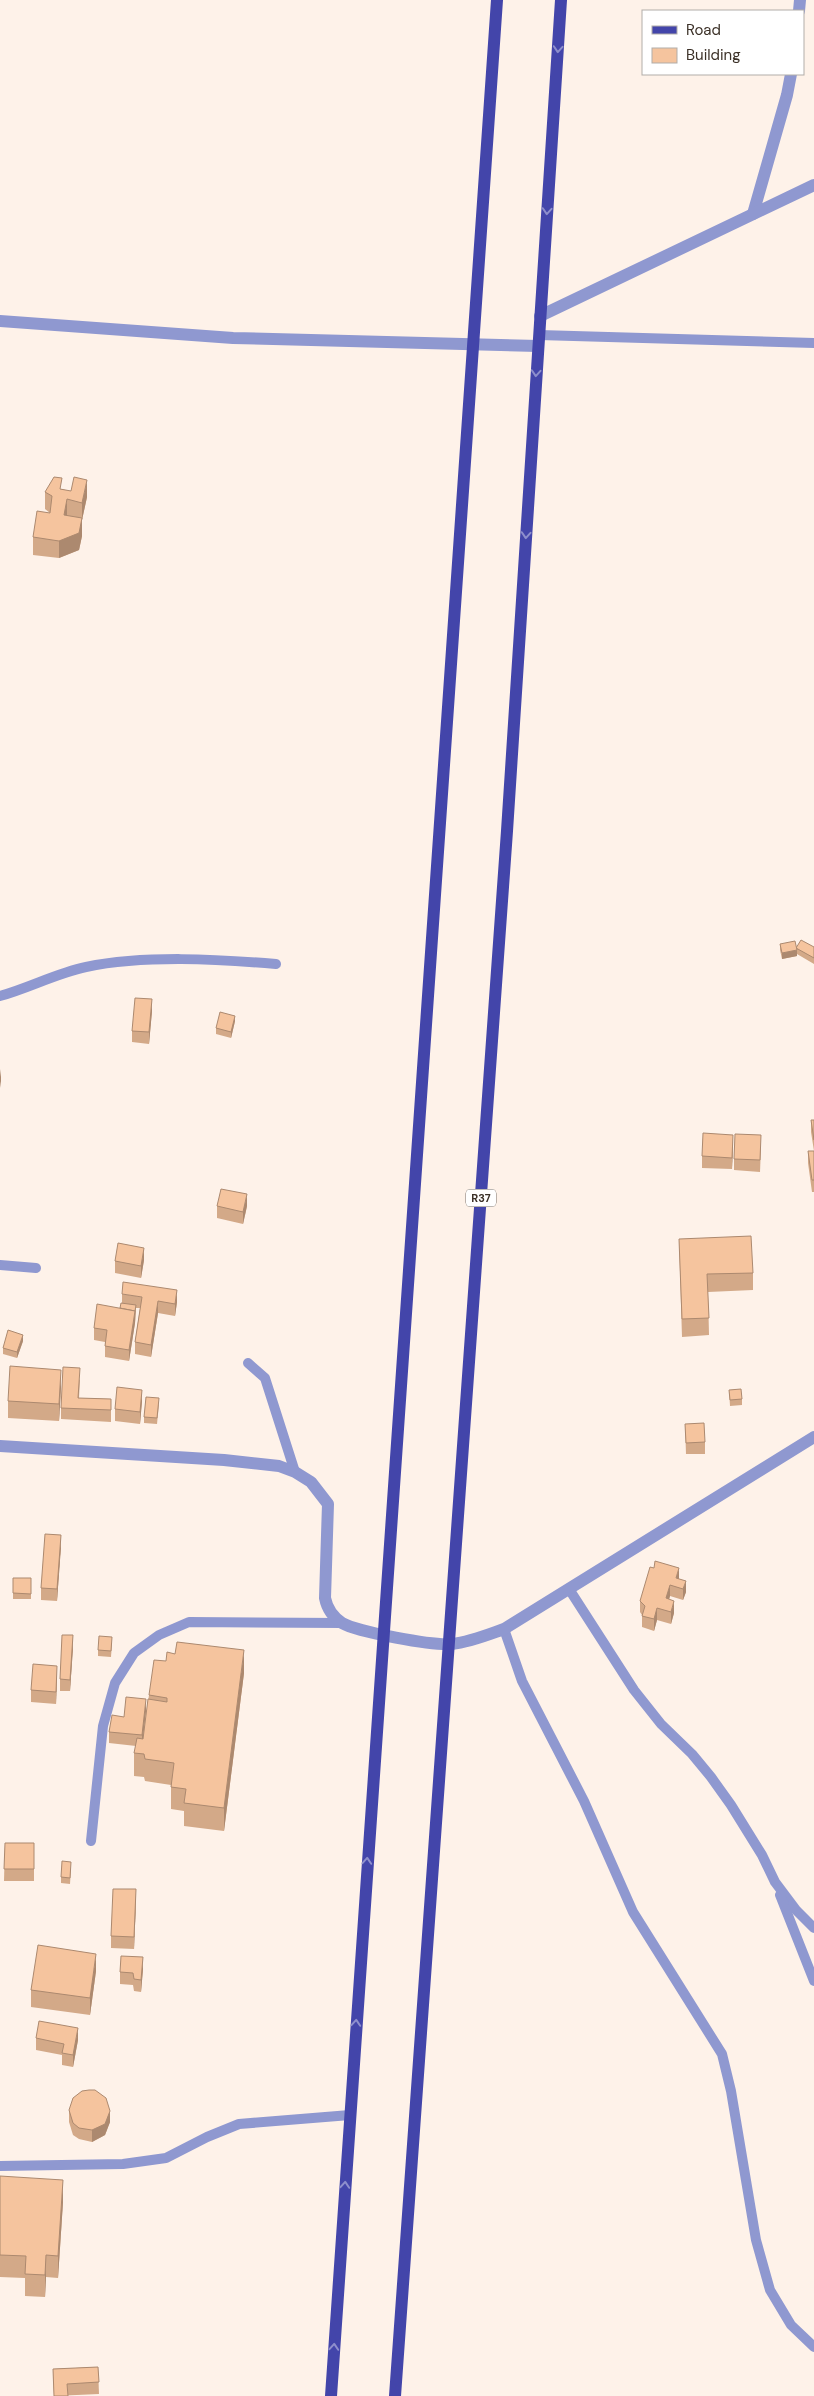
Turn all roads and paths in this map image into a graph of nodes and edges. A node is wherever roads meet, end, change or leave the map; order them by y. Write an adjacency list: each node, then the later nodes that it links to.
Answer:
1 (497, 0): 10 (main road)
2 (561, 0): 6 (main road, R37, one-way to 6)
3 (791, 75): 5 (street)
4 (814, 185): 5 (street)
5 (753, 214): 6 (street)
6 (540, 316): 8 (main road, R37)
7 (0, 321): 10 (street)
8 (538, 340): 9 (lane); 10 (street); 23 (main road, R37, one-way to 23)
9 (814, 343)
10 (475, 344): 22 (main road)
11 (276, 964): 12 (lane)
12 (0, 996)
13 (0, 1265): 14 (lane)
14 (36, 1268)
15 (248, 1363): 18 (lane)
16 (814, 1437): 19 (street)
17 (0, 1446): 18 (street)
18 (295, 1472): 20 (street)
19 (569, 1589): 21 (street); 25 (lane)
20 (342, 1623): 22 (street); 24 (lane)
21 (504, 1629): 23 (street); 30 (lane)
22 (382, 1636): 23 (street); 28 (main road, one-way to 22)
23 (450, 1644): 32 (main road, R37)
24 (91, 1841)
25 (775, 1882): 26 (lane); 27 (lane)
26 (814, 1928)
27 (814, 1981)
28 (350, 2115): 29 (lane); 31 (main road, one-way to 28)
29 (0, 2166)
30 (814, 2347)
31 (331, 2396)
32 (394, 2396)

